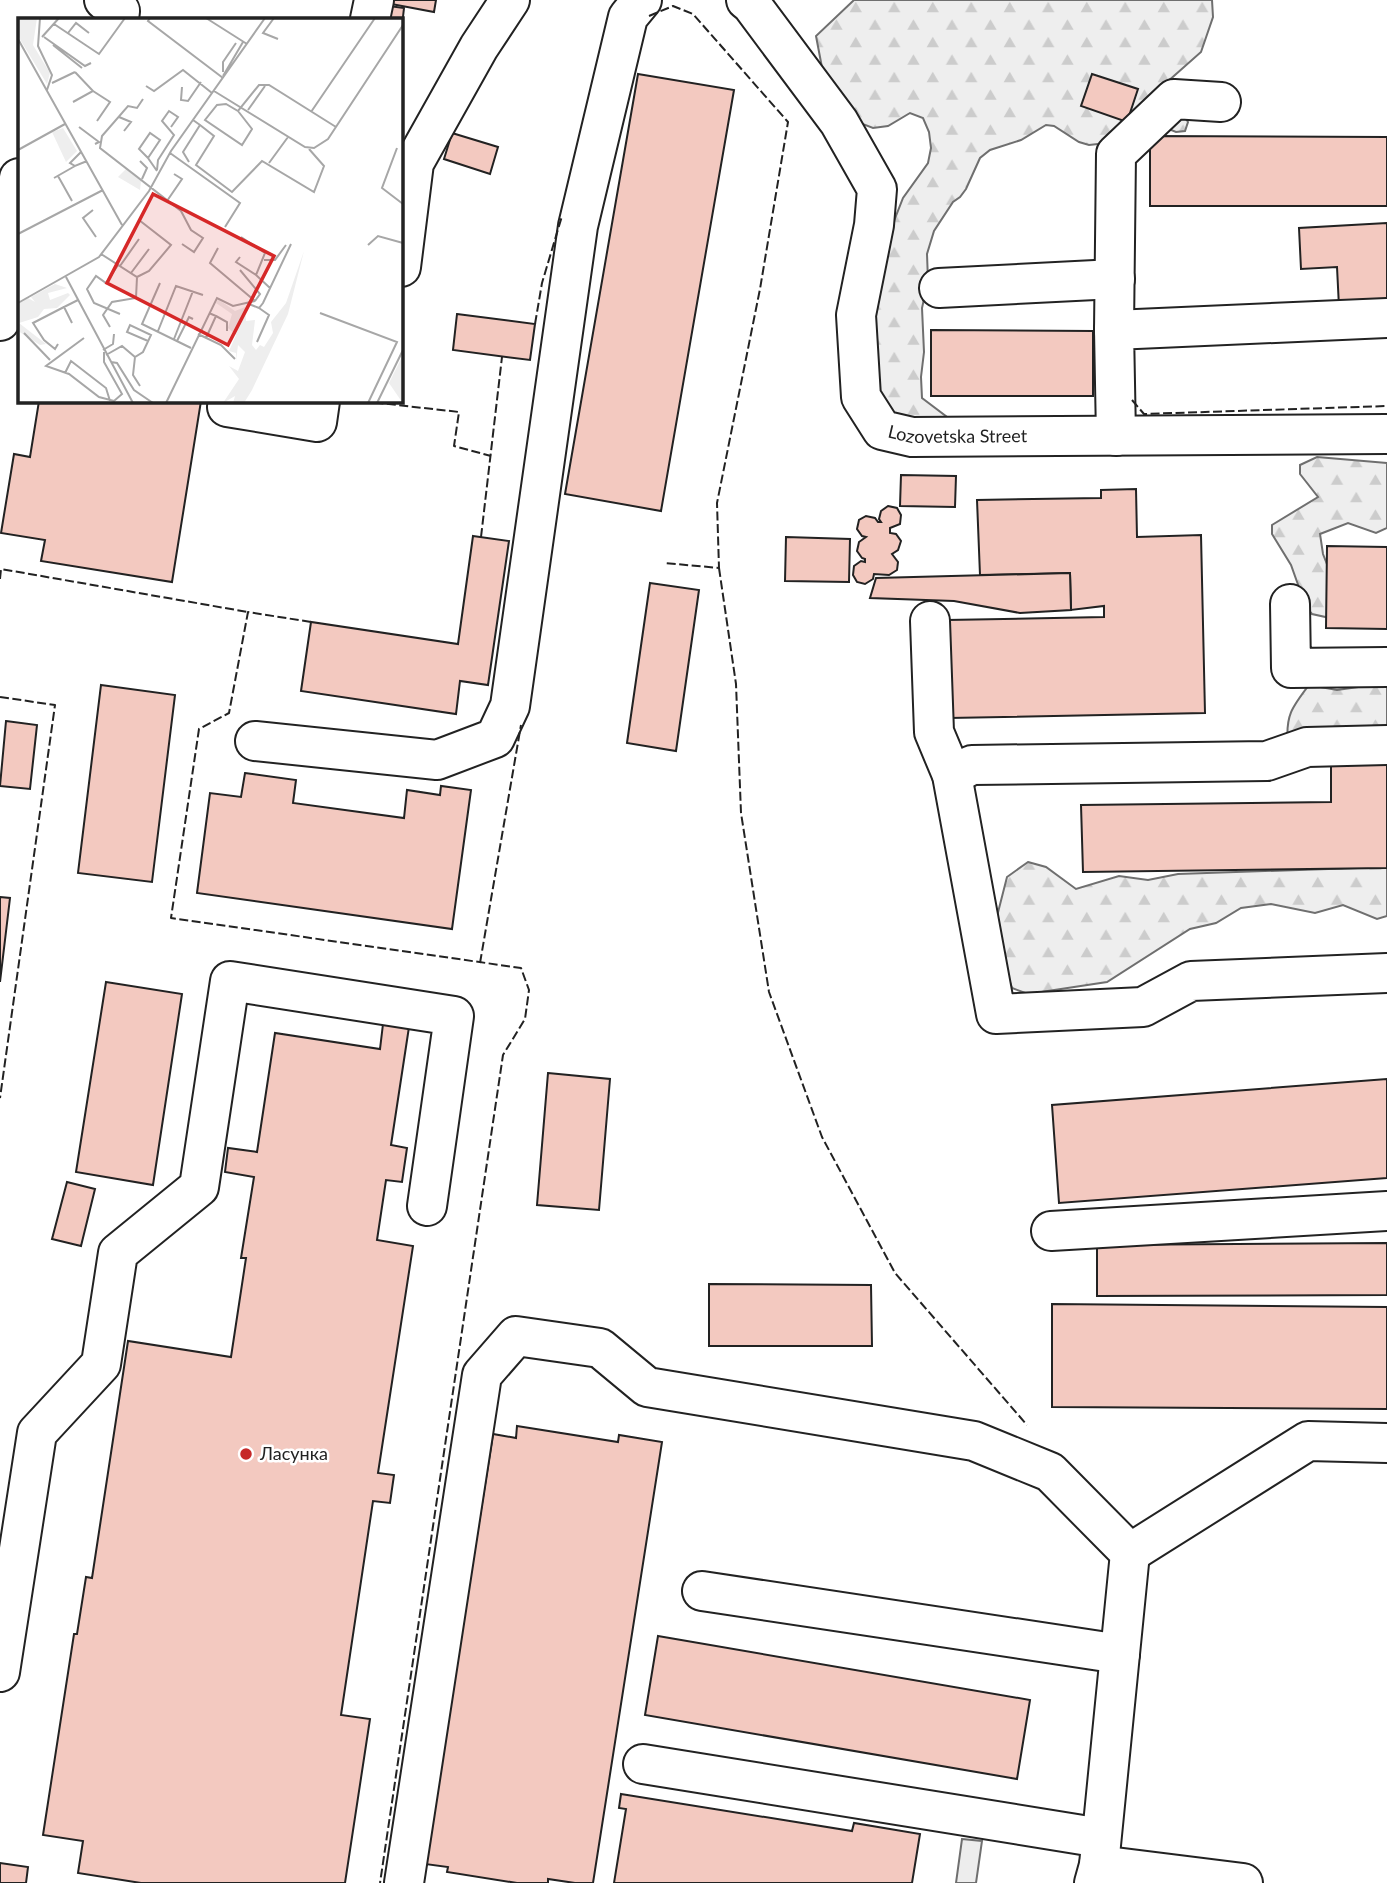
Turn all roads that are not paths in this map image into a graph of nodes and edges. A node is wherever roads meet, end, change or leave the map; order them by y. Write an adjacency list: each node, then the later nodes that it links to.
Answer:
1 (104, 0): 6 (street)
2 (374, 0): 7 (street)
3 (510, 0): 10 (street)
4 (642, 0): 23 (street)
5 (750, 1): 19 (street, Lozovetska Street)
6 (119, 18)
7 (370, 18)
8 (1221, 102): 11 (street)
9 (18, 186): 14 (street)
10 (402, 259)
11 (1115, 279): 12 (street); 15 (street)
12 (939, 288)
13 (1387, 318): 15 (street)
14 (0, 321)
15 (1114, 330): 19 (street)
16 (320, 402): 17 (street)
17 (227, 407)
18 (1387, 434): 19 (street, Lozovetska Street)
19 (1116, 436)
20 (1290, 604): 22 (street)
21 (930, 621): 25 (street)
22 (1387, 667)
23 (255, 741)
24 (1387, 745): 25 (street)
25 (952, 775): 26 (street)
26 (1387, 974)
27 (427, 1206): 34 (street)
28 (1387, 1211): 29 (street)
29 (1051, 1231)
30 (1387, 1443): 31 (street)
31 (1130, 1553): 33 (street); 37 (street)
32 (702, 1591): 33 (street)
33 (1120, 1654): 36 (street)
34 (0, 1668)
35 (643, 1764): 36 (street)
36 (1098, 1862): 38 (street)
37 (404, 1883)
38 (1243, 1883)

